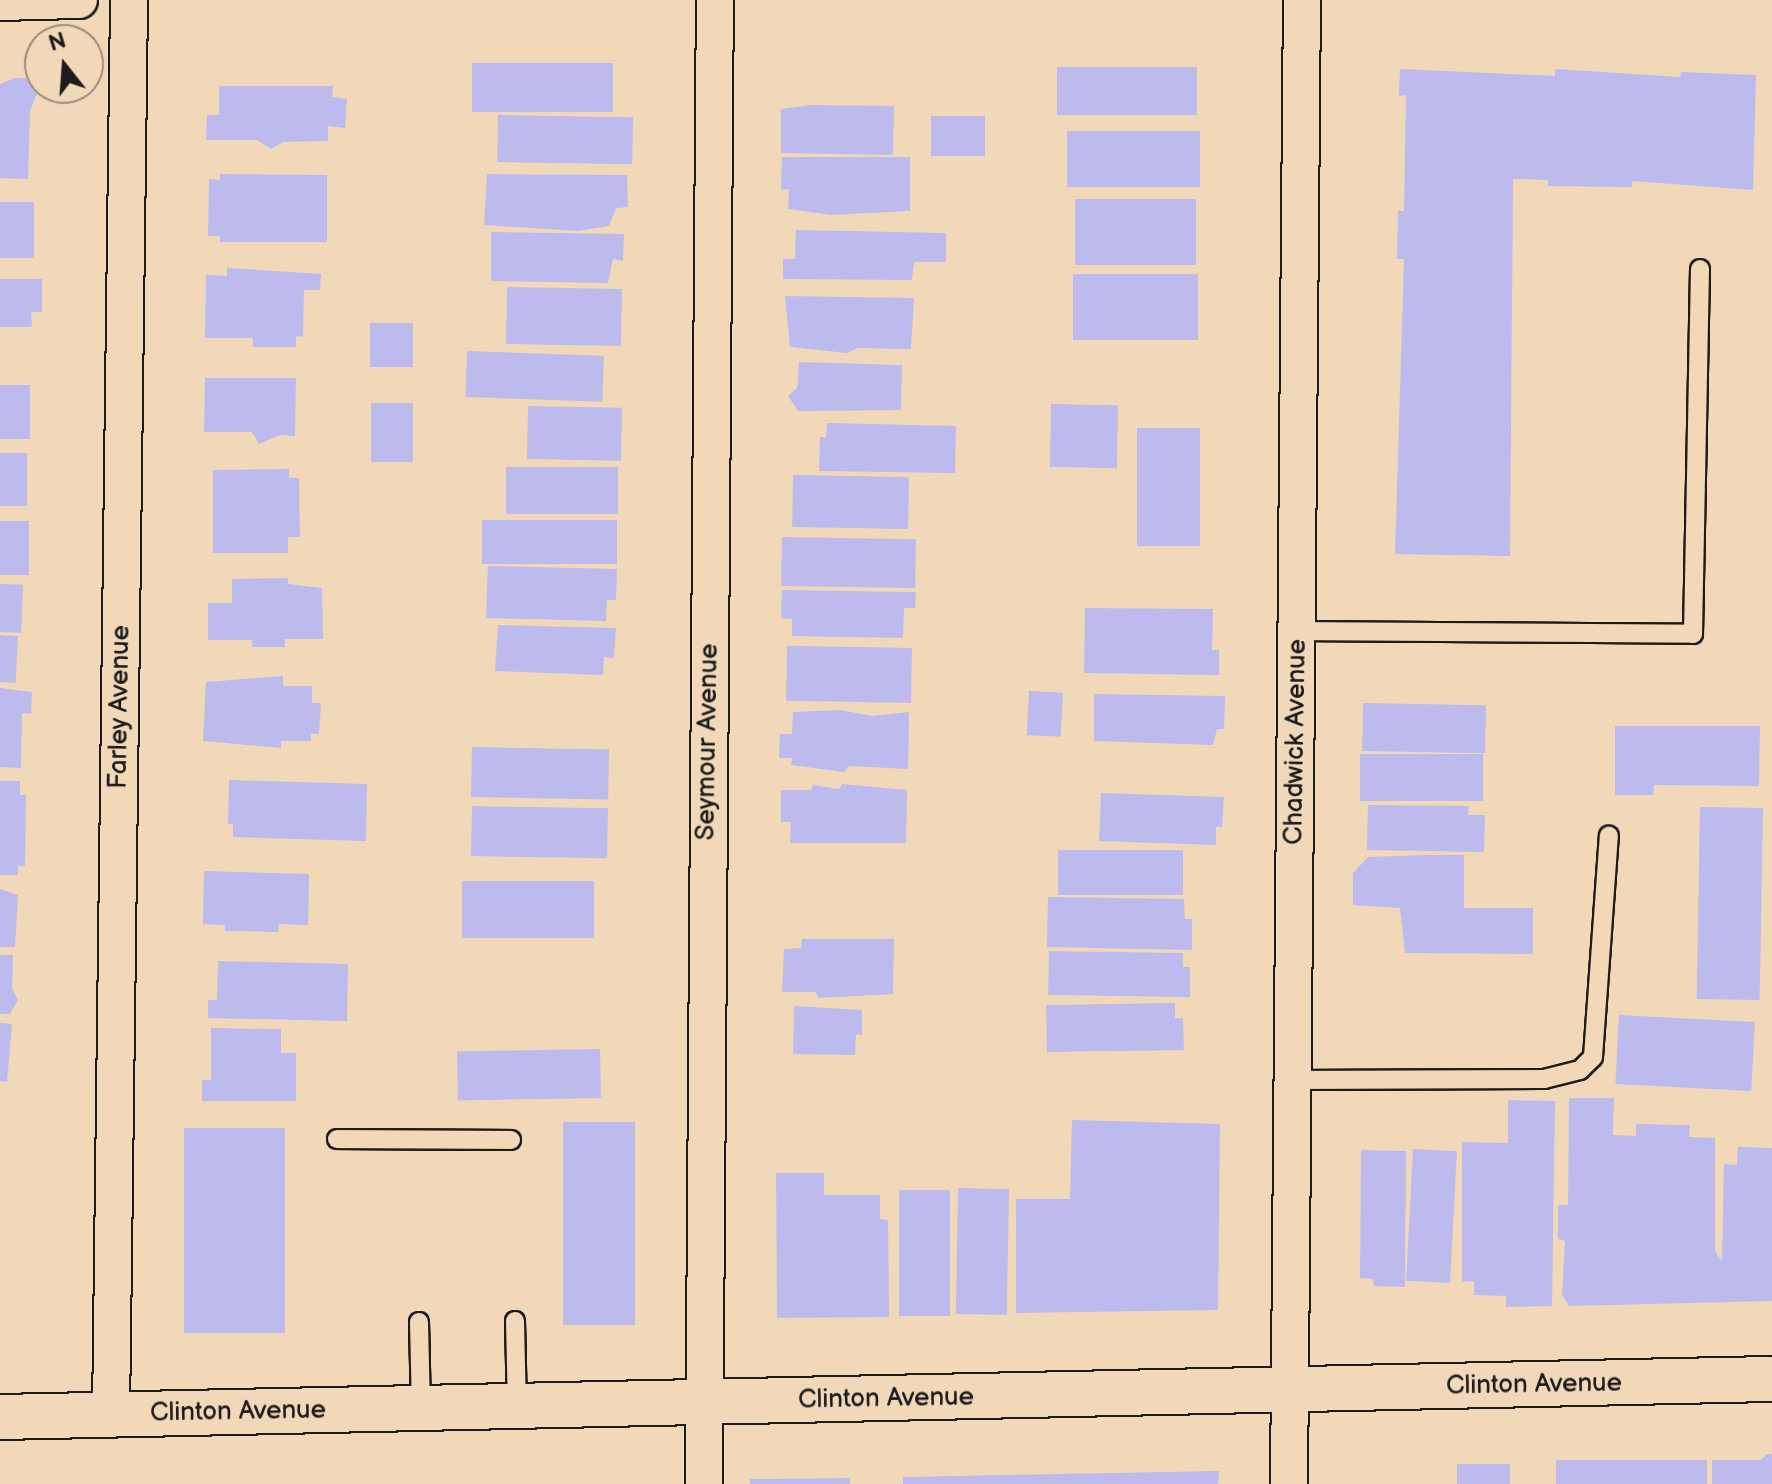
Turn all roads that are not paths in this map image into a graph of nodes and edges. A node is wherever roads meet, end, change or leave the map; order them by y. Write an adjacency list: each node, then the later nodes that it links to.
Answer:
1 (79, 0): 5 (street)
2 (129, 0): 19 (street, Farley Avenue)
3 (715, 0): 16 (street, Seymour Avenue)
4 (1302, 0): 7 (street, Chadwick Avenue)
5 (0, 2)
6 (1700, 269): 7 (lane)
7 (1298, 631): 9 (street, Chadwick Avenue)
8 (1609, 836): 9 (lane)
9 (1289, 1080): 15 (street, Chadwick Avenue)
10 (337, 1139): 11 (lane)
11 (511, 1140)
12 (515, 1321): 17 (lane)
13 (419, 1322): 18 (lane)
14 (1772, 1379): 15 (main road, Clinton Avenue)
15 (1290, 1391): 16 (main road, Clinton Avenue); 22 (street, Chadwick Avenue)
16 (701, 1403): 17 (main road, Clinton Avenue); 21 (street, Seymour Avenue)
17 (517, 1407): 18 (main road, Clinton Avenue)
18 (421, 1409): 19 (main road, Clinton Avenue)
19 (111, 1414): 20 (main road, Clinton Avenue)
20 (0, 1417)
21 (704, 1484)
22 (1289, 1484)

